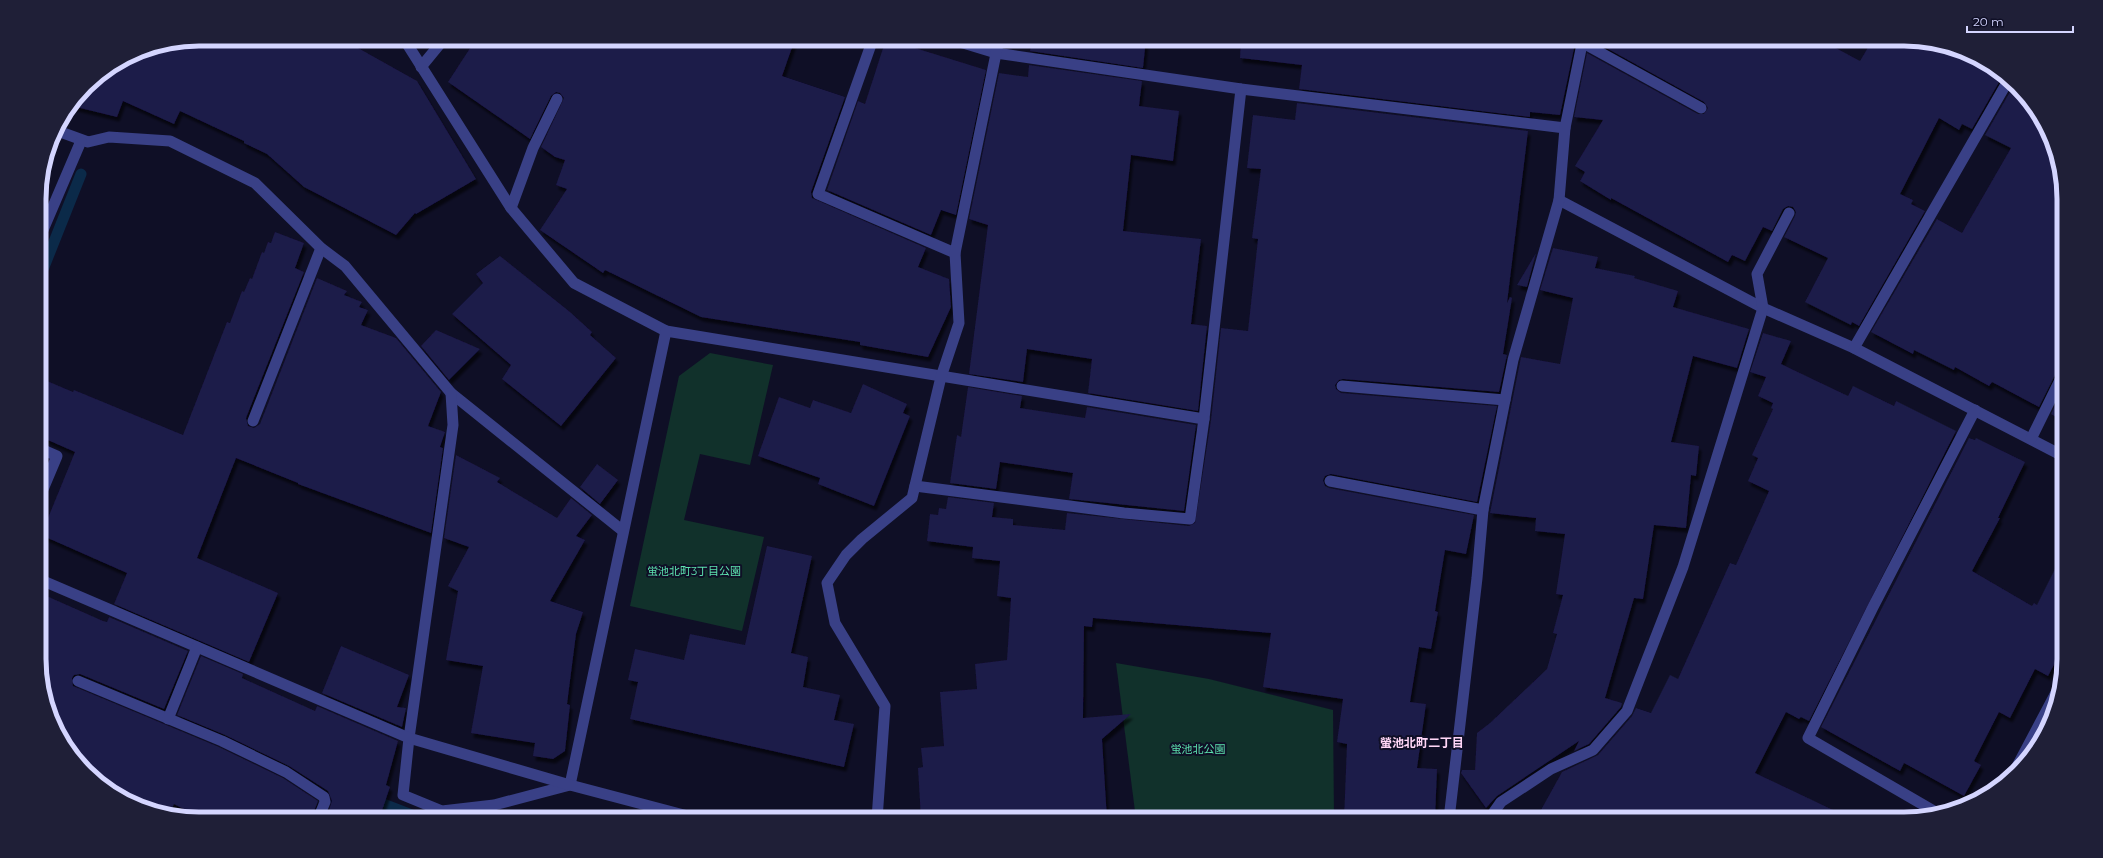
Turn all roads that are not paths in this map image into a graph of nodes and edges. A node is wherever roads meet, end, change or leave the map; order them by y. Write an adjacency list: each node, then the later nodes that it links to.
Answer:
1 (408, 46): 9 (street)
2 (438, 46): 9 (street)
3 (871, 46): 22 (street)
4 (973, 46): 8 (street)
5 (997, 46): 8 (street)
6 (1582, 46): 14 (street)
7 (1592, 46): 13 (street)
8 (996, 53): 11 (street); 22 (street)
9 (420, 66): 18 (street)
10 (2006, 85): 25 (street)
11 (1242, 89): 14 (street); 32 (street)
12 (557, 99): 18 (street)
13 (1701, 108)
14 (1565, 128): 17 (street)
15 (61, 132): 16 (street)
16 (81, 140): 20 (street); 21 (street)
17 (1560, 200): 23 (street); 30 (street)
18 (511, 208): 24 (street)
19 (1789, 213): 23 (street)
20 (46, 223)
21 (321, 248): 29 (street); 33 (street)
22 (955, 253): 26 (street)
23 (1763, 308): 25 (street); 55 (street)
24 (666, 331): 26 (street); 41 (street)
25 (1854, 348): 31 (street)
26 (941, 377): 32 (street); 39 (street)
27 (1342, 386): 30 (street)
28 (2057, 386): 34 (street)
29 (451, 393): 41 (street); 47 (street)
30 (1505, 400): 40 (street)
31 (1975, 410): 34 (street); 50 (street)
32 (1204, 419): 39 (street)
33 (253, 421)
34 (2031, 439): 36 (street)
35 (46, 451): 38 (street)
36 (2057, 453)
37 (1330, 481): 40 (street)
38 (46, 482)
39 (915, 486): 53 (street)
40 (1483, 510): 54 (street)
41 (623, 531): 49 (street)
42 (46, 582): 43 (street)
43 (197, 647): 46 (street); 47 (street)
44 (78, 681): 46 (street)
45 (2050, 704): 48 (street)
46 (168, 719): 51 (street)
47 (409, 738): 49 (street); 49 (street)
48 (2026, 750)
49 (570, 786): 52 (street)
50 (1931, 810)
51 (321, 812)
52 (672, 812)
53 (877, 812)
54 (1450, 812)
55 (1494, 812)

